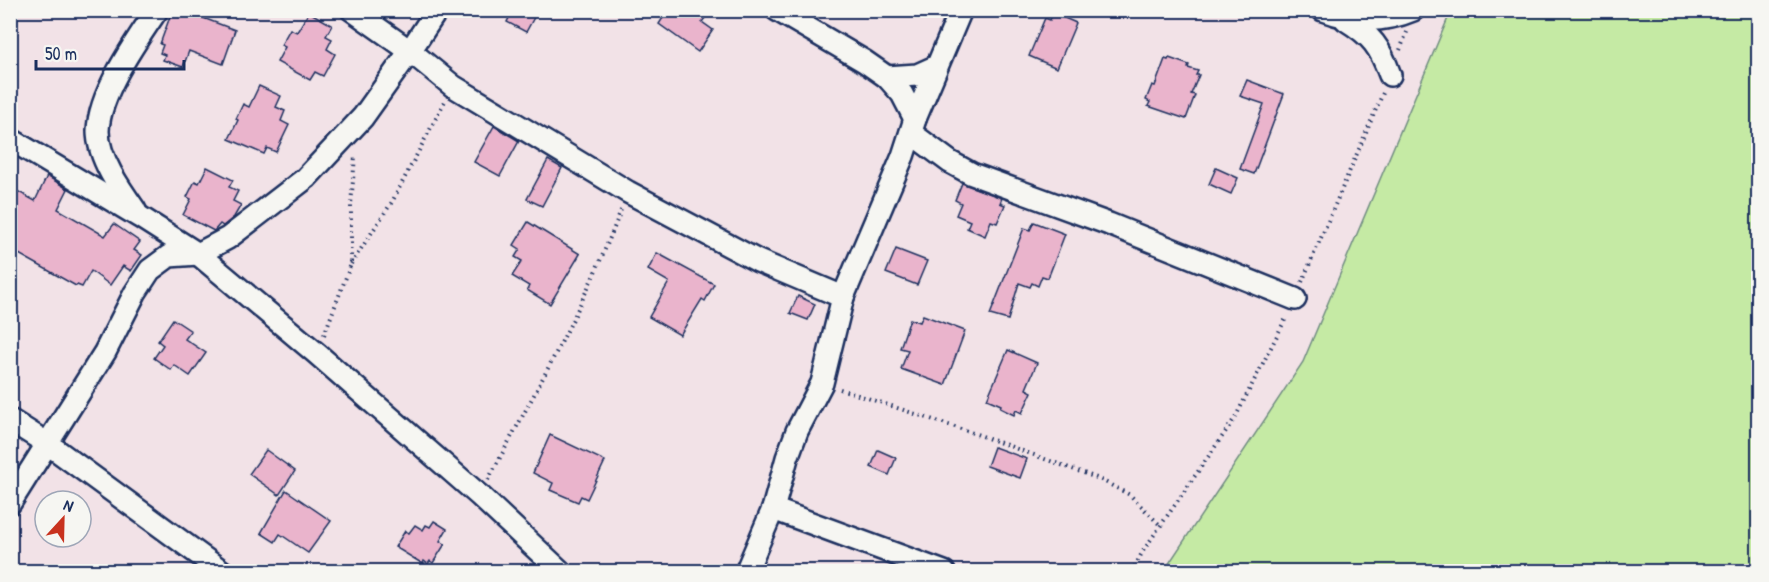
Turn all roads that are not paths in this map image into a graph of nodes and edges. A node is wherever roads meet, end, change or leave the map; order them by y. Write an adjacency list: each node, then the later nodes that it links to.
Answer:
1 (157, 10): 15 (street)
2 (352, 10): 9 (street)
3 (437, 10): 9 (street)
4 (777, 10): 12 (street)
5 (961, 10): 10 (street)
6 (1323, 10): 8 (street)
7 (1413, 10): 8 (street)
8 (1343, 18): 11 (street)
9 (410, 51): 16 (street); 17 (street)
10 (937, 66): 12 (street); 13 (street)
11 (1390, 75)
12 (887, 77): 13 (street)
13 (913, 126): 17 (street); 18 (street)
14 (10, 139): 15 (street)
15 (140, 217): 16 (street)
16 (198, 254): 20 (street); 24 (street)
17 (843, 297): 22 (street)
18 (1295, 299)
19 (10, 420): 20 (street)
20 (48, 444): 21 (street); 23 (street)
21 (10, 503)
22 (773, 509): 25 (street); 26 (street)
23 (223, 572)
24 (561, 572)
25 (746, 572)
26 (944, 572)

